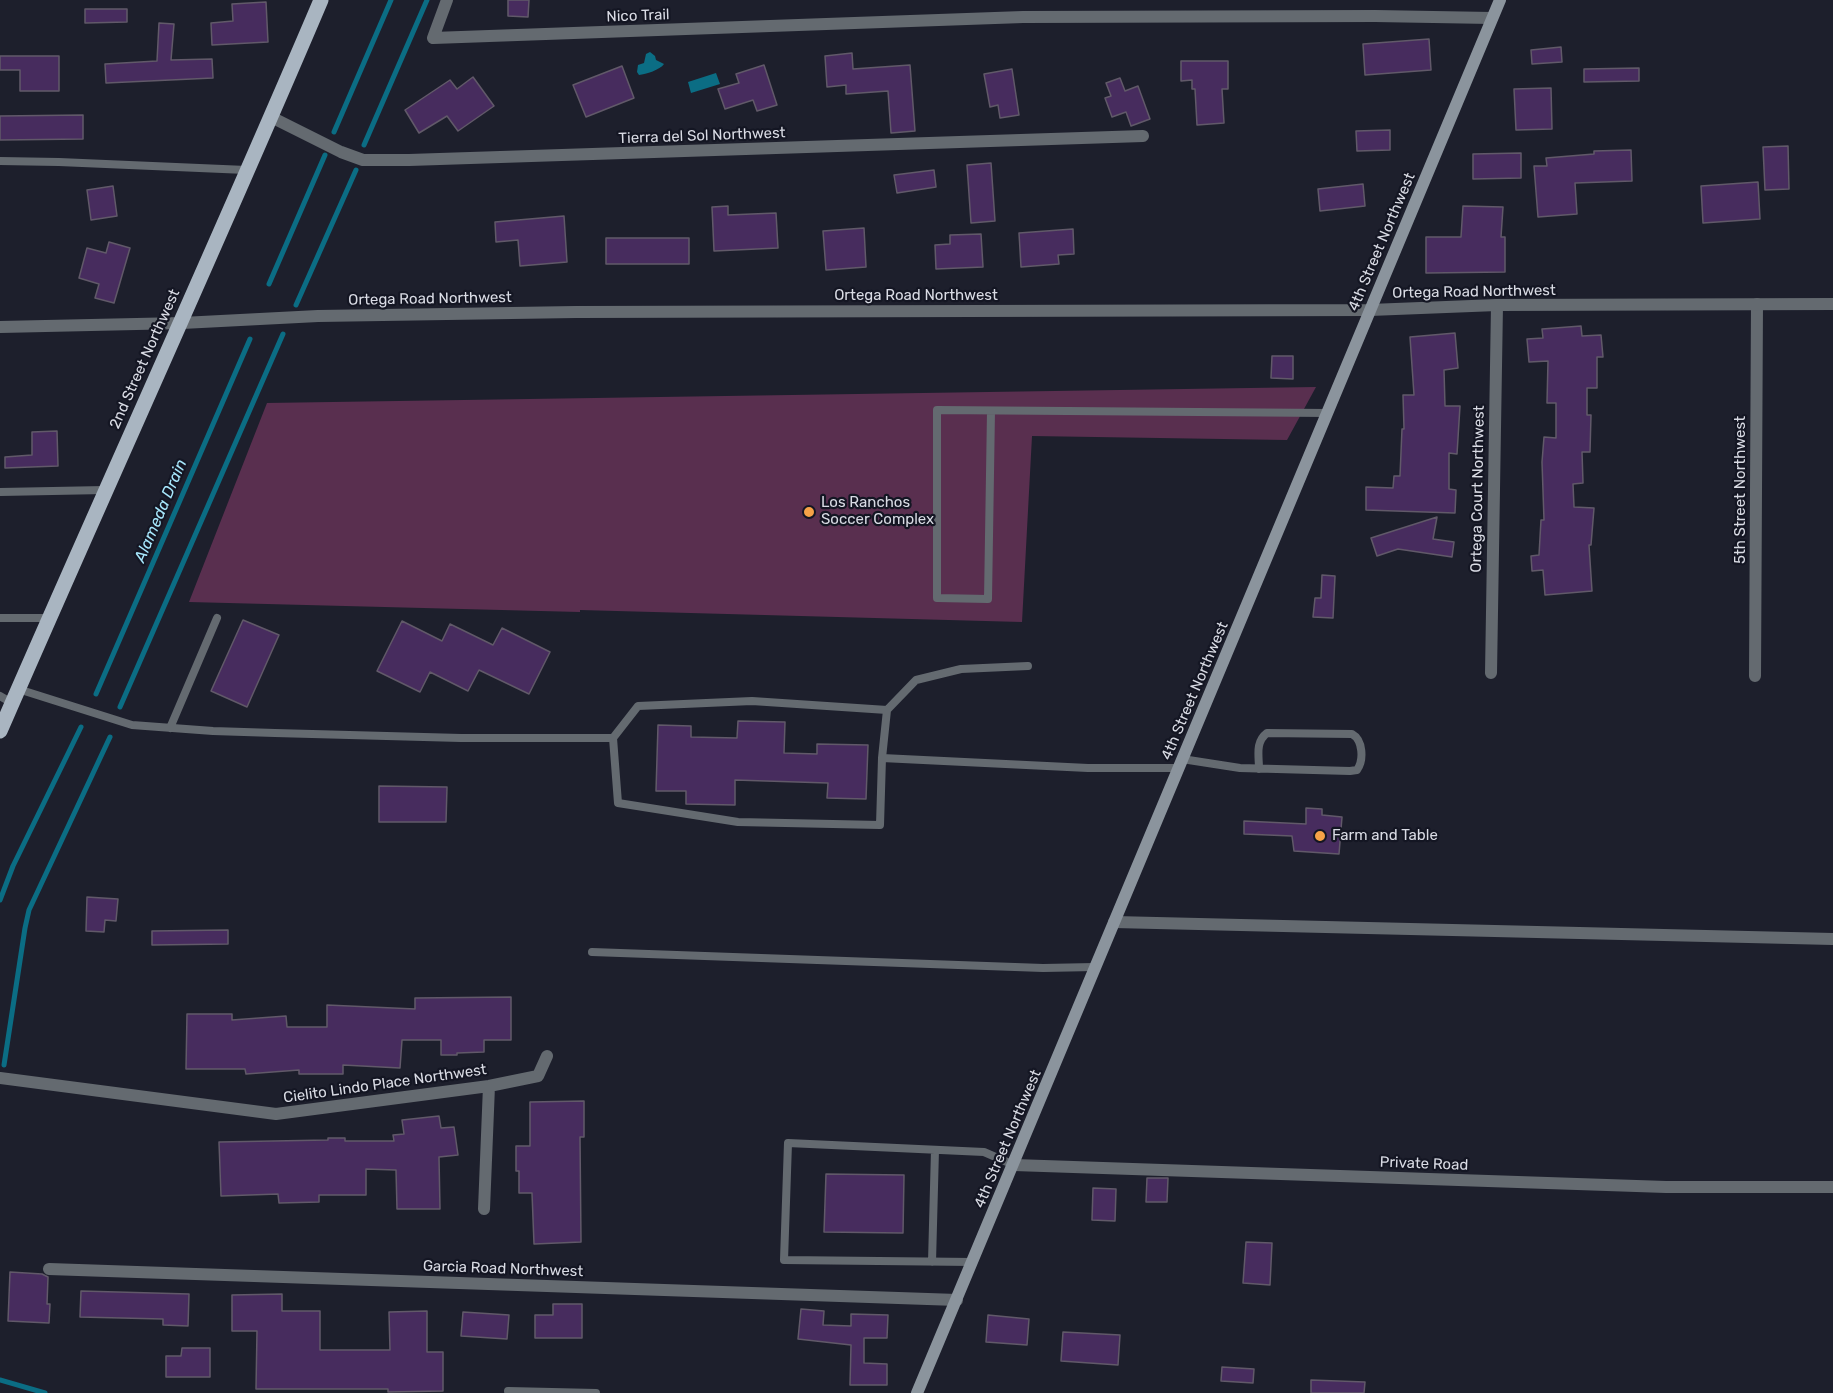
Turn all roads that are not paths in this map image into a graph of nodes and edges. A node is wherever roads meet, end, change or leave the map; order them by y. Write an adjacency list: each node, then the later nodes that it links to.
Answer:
1 (321, 0): 5 (main road, 2nd Street Northwest)
2 (447, 0): 4 (street, Nico Trail)
3 (1500, 0): 4 (main road, 4th Street Northwest)
4 (1492, 18): 12 (main road, 4th Street Northwest)
5 (271, 117): 6 (street, Tierra del Sol Northwest); 8 (main road, 2nd Street Northwest)
6 (1143, 136)
7 (0, 161): 8 (lane)
8 (246, 170): 13 (main road, 2nd Street Northwest)
9 (1757, 304): 10 (street, Ortega Road Northwest); 11 (street, Ortega Road Northwest); 24 (street, 5th Street Northwest)
10 (1833, 304)
11 (1497, 305): 12 (street, Ortega Road Northwest); 23 (street, Ortega Court Northwest)
12 (1370, 310): 13 (street, Ortega Road Northwest); 16 (main road, 4th Street Northwest)
13 (182, 323): 14 (street, Ortega Road Northwest); 17 (main road, 2nd Street Northwest)
14 (0, 327)
15 (991, 411): 15 (lane); 16 (lane)
16 (1328, 413): 31 (main road, 4th Street Northwest)
17 (105, 490): 18 (lane); 20 (main road, 2nd Street Northwest)
18 (0, 492)
19 (0, 618): 20 (lane)
20 (49, 618): 25 (main road, 2nd Street Northwest)
21 (217, 618): 27 (lane)
22 (1028, 666): 26 (lane)
23 (1491, 673)
24 (1755, 676)
25 (10, 696): 27 (lane); 28 (main road, 2nd Street Northwest)
26 (887, 710): 29 (lane); 30 (lane)
27 (170, 728): 29 (lane)
28 (0, 731)
29 (613, 738): 30 (lane)
30 (882, 758): 31 (lane)
31 (1180, 763): 32 (lane); 33 (main road, 4th Street Northwest)
32 (1259, 769): 32 (lane)
33 (1114, 921): 34 (street); 36 (main road, 4th Street Northwest)
34 (1833, 939)
35 (592, 952): 36 (lane)
36 (1095, 967): 41 (main road, 4th Street Northwest)
37 (547, 1056): 39 (street, Cielito Lindo Place Northwest)
38 (0, 1078): 39 (street, Cielito Lindo Place Northwest)
39 (489, 1086): 43 (street)
40 (935, 1150): 41 (lane); 44 (lane); 44 (lane)
41 (1014, 1165): 42 (street, Private Road); 45 (main road, 4th Street Northwest)
42 (1833, 1187)
43 (484, 1209)
44 (932, 1262): 45 (lane)
45 (973, 1262): 47 (main road, 4th Street Northwest)
46 (49, 1269): 47 (street, Garcia Road Northwest)
47 (957, 1300): 50 (main road, 4th Street Northwest)
48 (508, 1391): 49 (lane)
49 (596, 1393)
50 (917, 1393)

